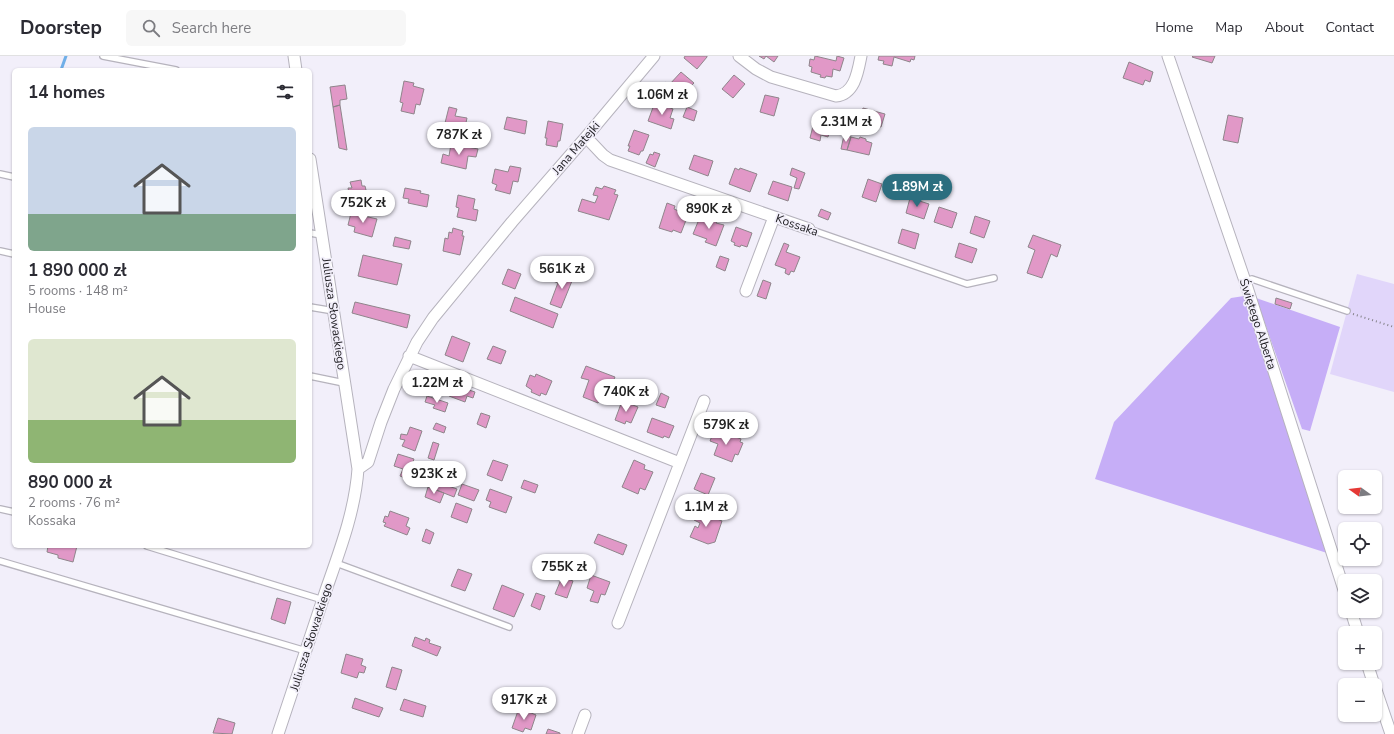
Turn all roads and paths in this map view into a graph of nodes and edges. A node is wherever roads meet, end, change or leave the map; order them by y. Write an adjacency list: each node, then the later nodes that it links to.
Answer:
1 (103, 56): 7 (lane)
2 (294, 56): 8 (street)
3 (654, 56): 9 (street, Jana Matejki)
4 (739, 56): 5 (street)
5 (861, 56)
6 (1168, 56): 20 (street, Świętego Alberta)
7 (166, 68)
8 (296, 68)
9 (586, 137): 13 (street, Kossaka); 26 (street, Jana Matejki)
10 (312, 172): 16 (street, Juliusza Słowackiego)
11 (0, 174): 12 (lane)
12 (12, 177)
13 (774, 217): 14 (street, Kossaka); 21 (street)
14 (809, 229): 19 (lane, Kossaka)
15 (312, 233): 16 (lane)
16 (322, 235): 23 (street, Juliusza Słowackiego)
17 (0, 251): 18 (lane)
18 (12, 254)
19 (994, 278)
20 (1245, 281): 24 (lane); 37 (street, Świętego Alberta)
21 (746, 291)
22 (312, 307): 23 (lane)
23 (334, 311): 28 (street, Juliusza Słowackiego)
24 (1347, 311): 25 (path)
25 (1394, 327)
26 (409, 356): 30 (street); 31 (street)
27 (312, 376): 28 (lane)
28 (344, 383): 31 (street, Juliusza Słowackiego)
29 (704, 401): 30 (street)
30 (680, 463): 39 (street)
31 (358, 469): 36 (street, Juliusza Słowackiego)
32 (0, 509): 33 (lane)
33 (12, 512)
34 (154, 548): 38 (lane)
35 (0, 561): 41 (lane)
36 (336, 562): 38 (street, Juliusza Słowackiego); 40 (lane)
37 (1339, 574)
38 (323, 600): 41 (street, Juliusza Słowackiego)
39 (618, 623)
40 (509, 627)
41 (306, 651): 44 (street, Juliusza Słowackiego)
42 (1382, 707): 46 (street)
43 (584, 715): 45 (street)
44 (278, 734)
45 (578, 734)
46 (1391, 734)

